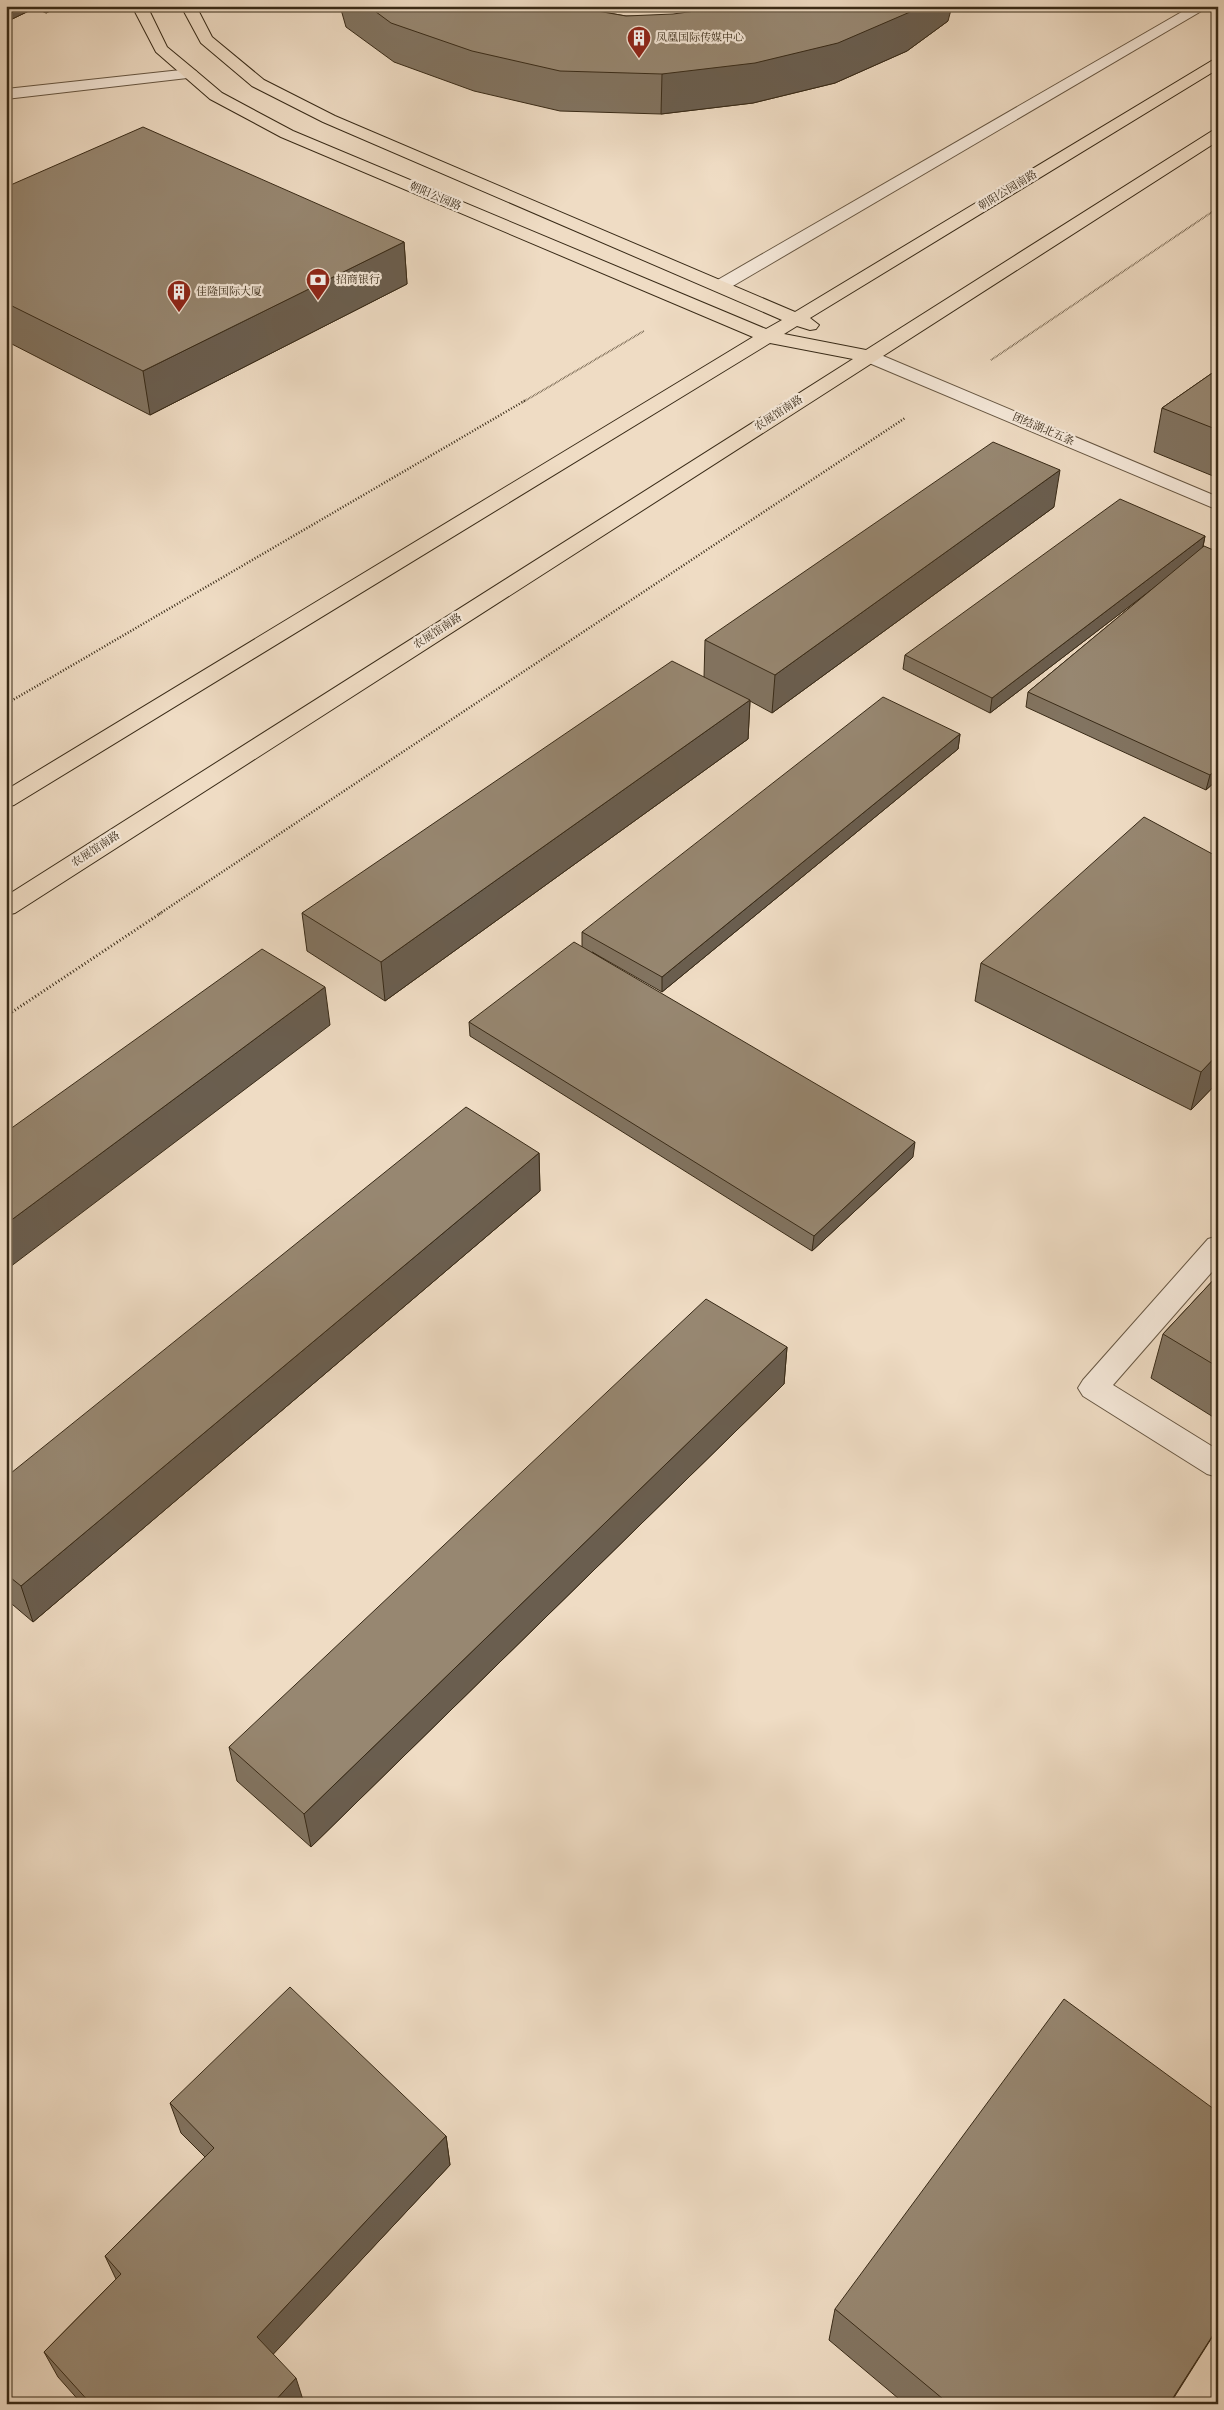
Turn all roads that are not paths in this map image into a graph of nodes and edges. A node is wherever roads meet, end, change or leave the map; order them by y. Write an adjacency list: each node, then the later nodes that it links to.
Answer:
1 (139, 6): 5 (main road, 朝阳公园路)
2 (188, 6): 8 (main road)
3 (1203, 6): 8 (street)
4 (1218, 62): 9 (main road, 朝阳公园南路)
5 (190, 74): 6 (street); 10 (main road, 朝阳公园路)
6 (6, 94)
7 (1218, 134): 11 (main road)
8 (720, 286): 9 (main road)
9 (798, 319): 10 (main road, 朝阳公园南路); 11 (main road)
10 (768, 337): 11 (main road, 朝阳公园路); 13 (main road)
11 (869, 356): 12 (street, 团结湖北五条); 14 (main road, 农展馆南路)
12 (1218, 504)
13 (6, 800)
14 (6, 907)
15 (1218, 1246): 16 (street)
16 (1218, 1465)

